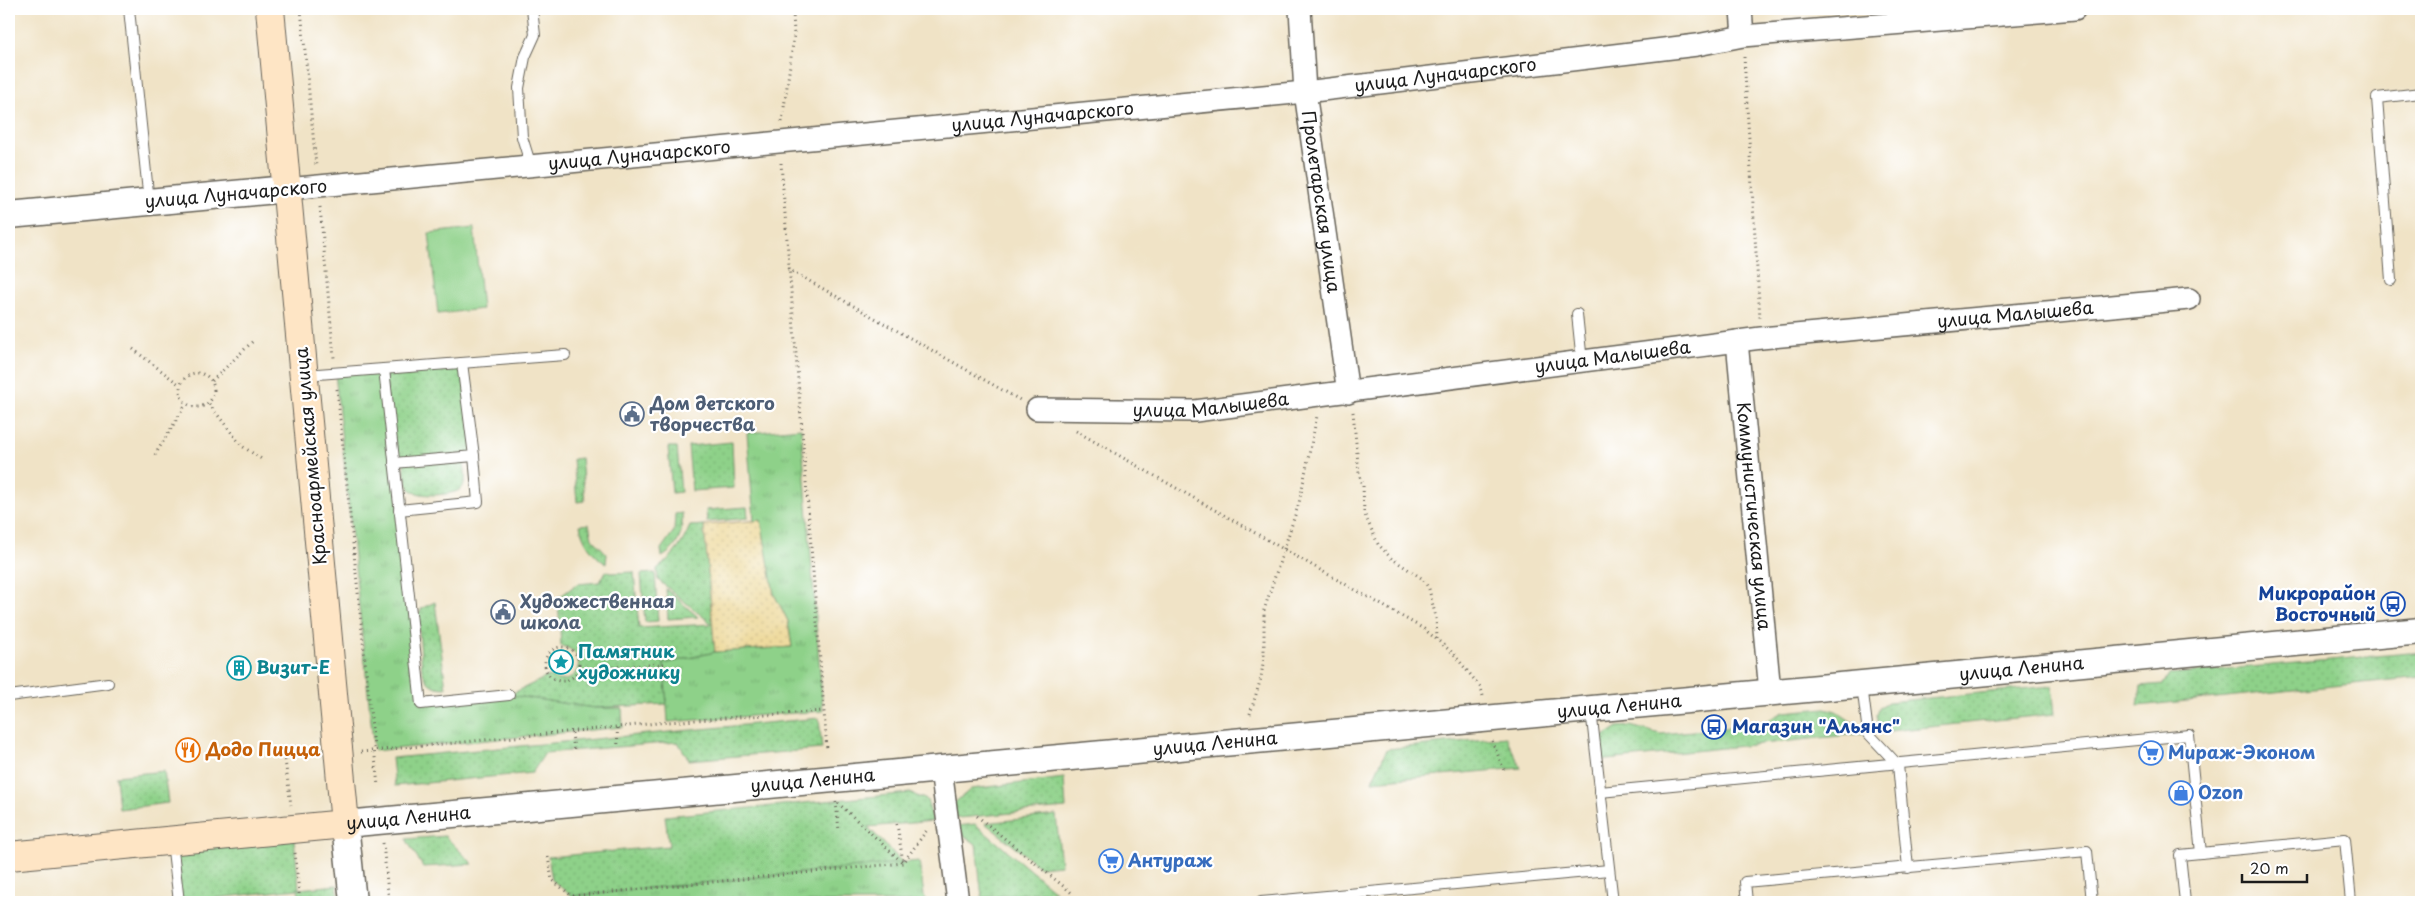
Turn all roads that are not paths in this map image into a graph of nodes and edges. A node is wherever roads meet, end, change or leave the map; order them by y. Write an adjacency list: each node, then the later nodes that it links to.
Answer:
1 (129, 9): 12 (lane)
2 (270, 9): 11 (main road, Красноармейская улица)
3 (532, 9): 10 (lane)
4 (1300, 9): 8 (street, Пролетарская улица)
5 (1741, 9): 7 (street)
6 (2075, 9): 7 (street, улица Луначарского)
7 (1743, 36): 8 (street, улица Луначарского)
8 (1305, 92): 10 (street, улица Луначарского); 23 (street, Пролетарская улица)
9 (2421, 93): 14 (lane)
10 (531, 166): 11 (street, улица Луначарского)
11 (287, 189): 12 (street, улица Луначарского); 22 (main road, Красноармейская улица)
12 (149, 202): 13 (street, улица Луначарского)
13 (9, 215)
14 (2392, 280)
15 (2189, 299): 17 (street, улица Малышева)
16 (1577, 314): 19 (lane)
17 (1737, 341): 19 (street, улица Малышева); 31 (street, Коммунистическая улица)
18 (565, 355): 20 (lane)
19 (1582, 362): 23 (street, улица Малышева)
20 (462, 363): 21 (lane); 25 (lane)
21 (384, 369): 22 (lane); 26 (lane)
22 (304, 376): 38 (main road, Красноармейская улица)
23 (1348, 393): 24 (street, улица Малышева)
24 (1036, 409)
25 (474, 456): 26 (lane); 27 (lane)
26 (394, 463): 27 (lane)
27 (400, 510): 32 (lane)
28 (2421, 631): 30 (street, улица Ленина)
29 (108, 683): 33 (lane)
30 (1862, 684): 31 (street, улица Ленина); 35 (lane)
31 (1770, 692): 34 (street, улица Ленина)
32 (509, 695)
33 (9, 696)
34 (1590, 708): 36 (street, улица Ленина); 37 (lane)
35 (1898, 765): 37 (lane); 40 (lane); 42 (lane)
36 (941, 769): 38 (street, улица Ленина); 46 (street)
37 (1600, 792): 43 (lane)
38 (345, 824): 39 (main road, улица Ленина); 45 (street, Красноармейская улица)
39 (172, 841): 41 (main road, улица Ленина); 44 (lane)
40 (2201, 853): 51 (lane); 52 (lane)
41 (9, 856)
42 (1908, 868): 49 (lane); 50 (lane)
43 (1609, 870): 47 (lane); 48 (lane)
44 (179, 902)
45 (352, 902)
46 (958, 902)
47 (1261, 902)
48 (1613, 902)
49 (1747, 902)
50 (2092, 902)
51 (2185, 902)
52 (2352, 902)

